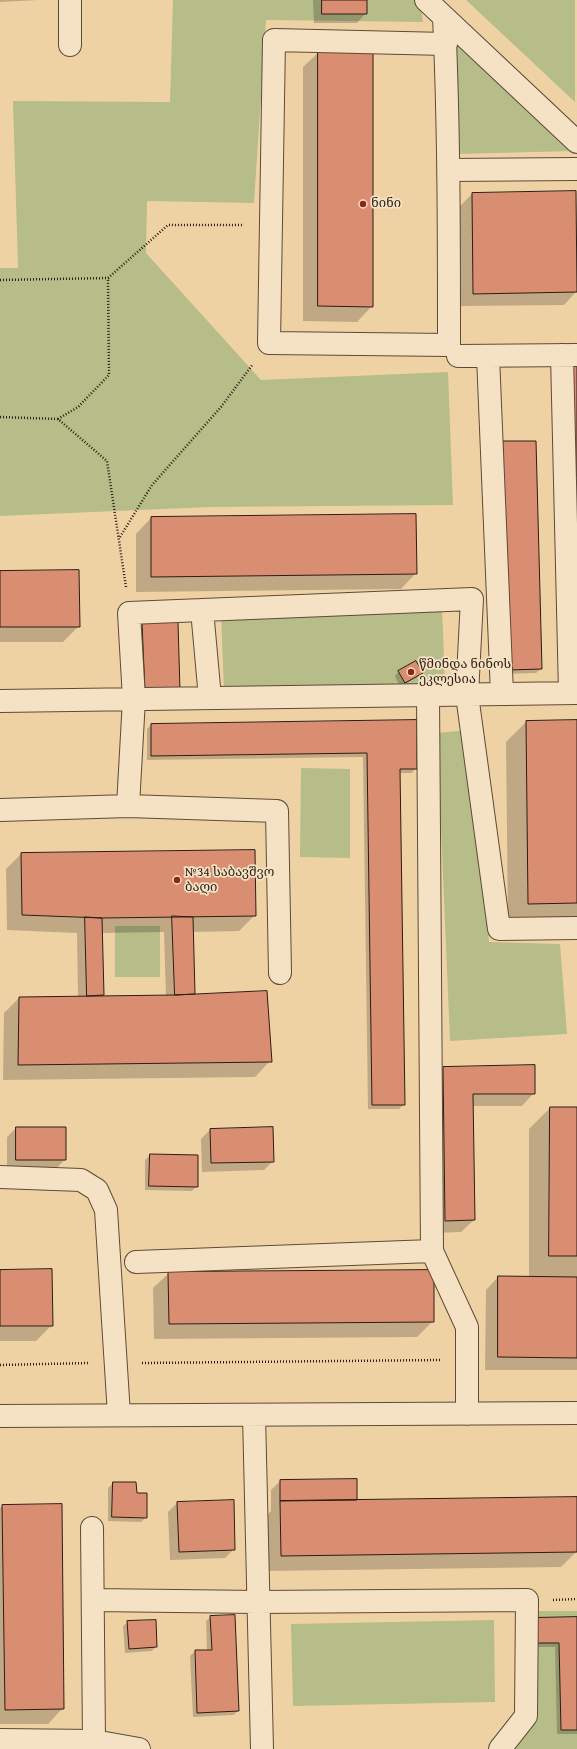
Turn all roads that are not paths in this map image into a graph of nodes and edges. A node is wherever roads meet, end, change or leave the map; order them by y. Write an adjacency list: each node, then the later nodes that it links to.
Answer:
1 (70, 0): 5 (street)
2 (426, 0): 3 (street)
3 (444, 17): 4 (street); 6 (street)
4 (446, 44): 8 (street); 8 (street)
5 (70, 45)
6 (577, 142)
7 (577, 169): 8 (street)
8 (449, 170)
9 (569, 355): 11 (street); 13 (street)
10 (458, 356): 11 (street)
11 (488, 356): 14 (street)
12 (202, 610): 16 (street); 17 (street); 18 (street)
13 (573, 693): 14 (street)
14 (502, 694): 16 (street)
15 (428, 695): 16 (street); 17 (street); 25 (street)
16 (467, 695): 22 (street)
17 (210, 698): 18 (street)
18 (134, 700): 19 (street); 20 (street)
19 (0, 701)
20 (128, 806): 21 (street); 23 (street)
21 (0, 810)
22 (577, 928)
23 (280, 972)
24 (0, 1177): 29 (street)
25 (432, 1251): 26 (street); 28 (street)
26 (136, 1262)
27 (577, 1413): 28 (street)
28 (466, 1414): 30 (street)
29 (119, 1415): 30 (street); 31 (street)
30 (254, 1415): 34 (street)
31 (0, 1416)
32 (92, 1528): 33 (street)
33 (93, 1600): 34 (street); 36 (street)
34 (258, 1602): 38 (street); 39 (street)
35 (0, 1740): 36 (street)
36 (94, 1741): 37 (street)
37 (139, 1749)
38 (262, 1749)
39 (500, 1749)

